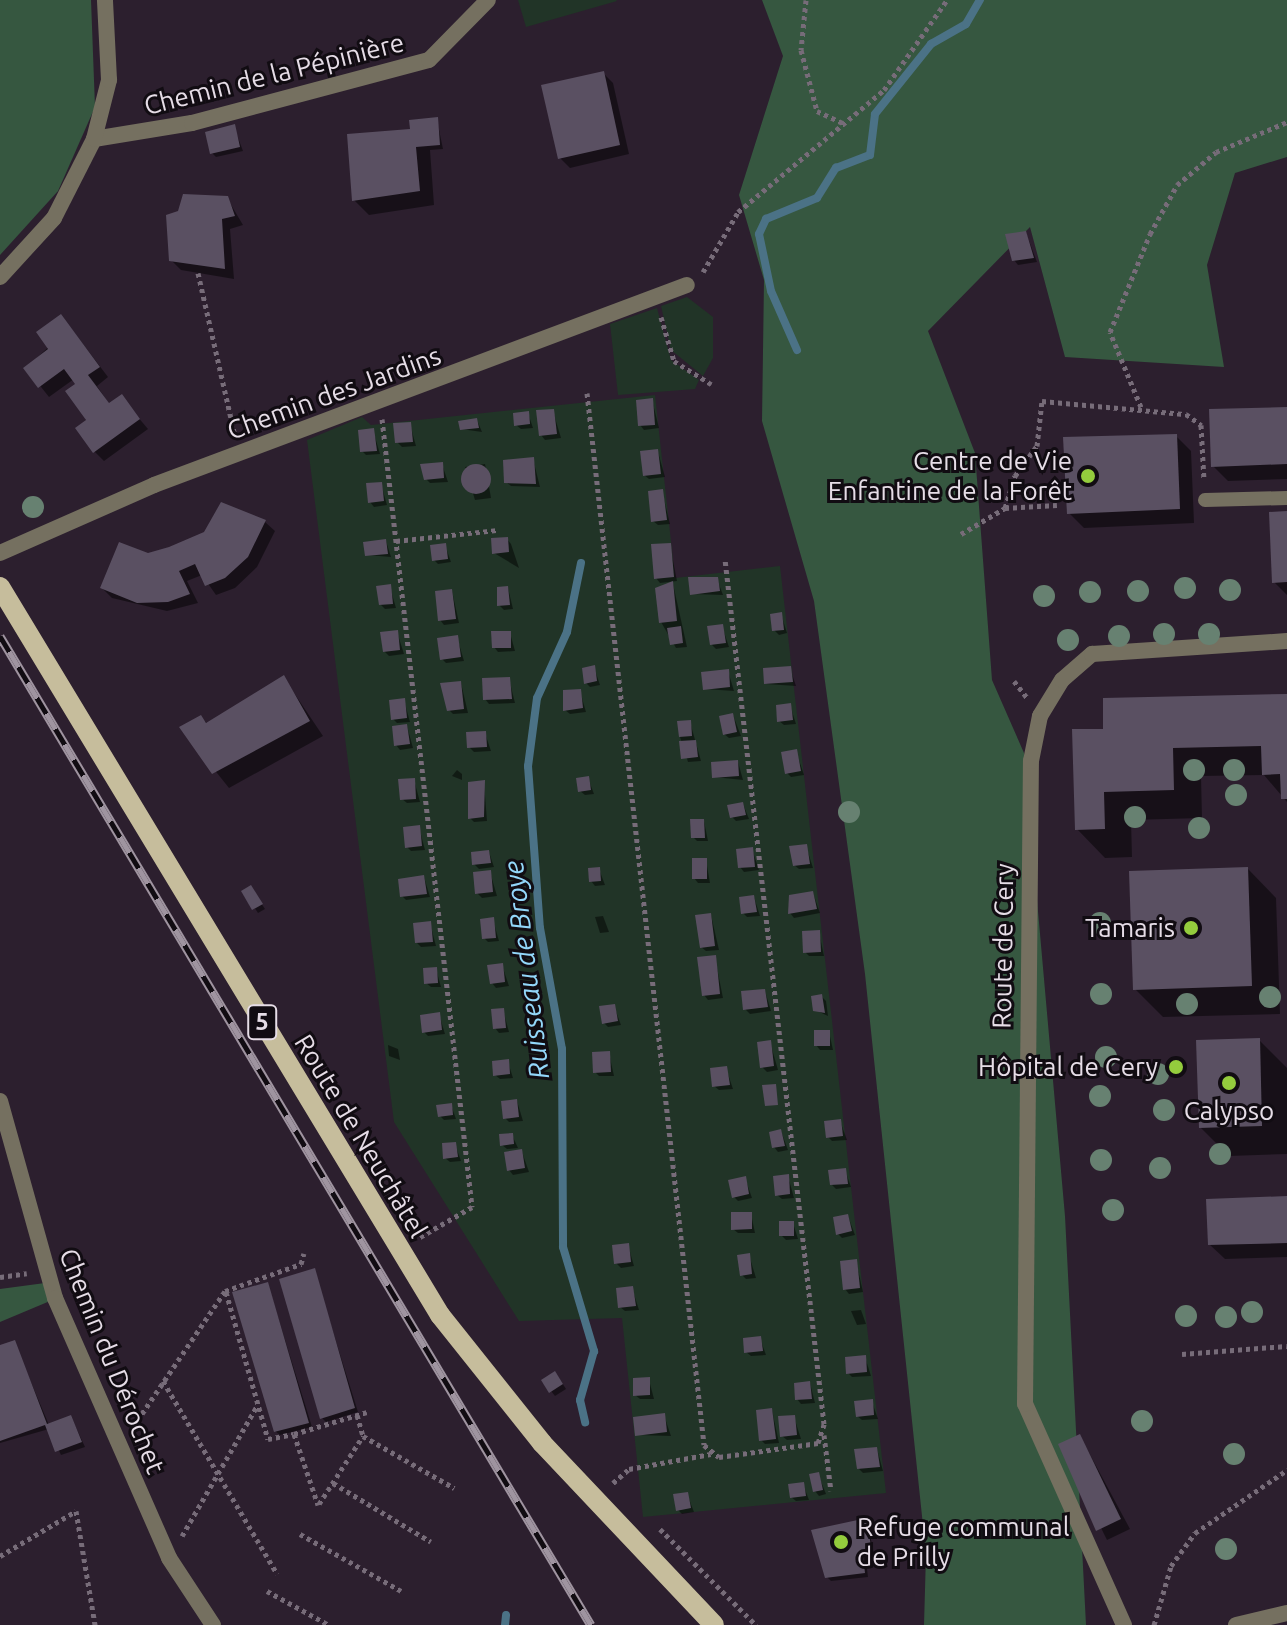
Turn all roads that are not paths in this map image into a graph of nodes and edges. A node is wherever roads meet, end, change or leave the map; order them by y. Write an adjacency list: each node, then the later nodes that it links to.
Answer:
1 (105, 0): 3 (street)
2 (488, 0): 3 (street, Chemin de la Pépinière)
3 (94, 139): 4 (street)
4 (0, 277)
5 (687, 285): 8 (street, Chemin des Jardins)
6 (1287, 498): 7 (lane)
7 (1205, 500)
8 (0, 553)
9 (0, 587): 14 (main road, Route de Neuchâtel / 5)
10 (1287, 641): 15 (street, Route de Cery)
11 (0, 1101): 13 (street, Chemin du Dérochet)
12 (1287, 1613): 16 (street)
13 (213, 1625)
14 (714, 1625)
15 (1124, 1625)
16 (1236, 1625)

